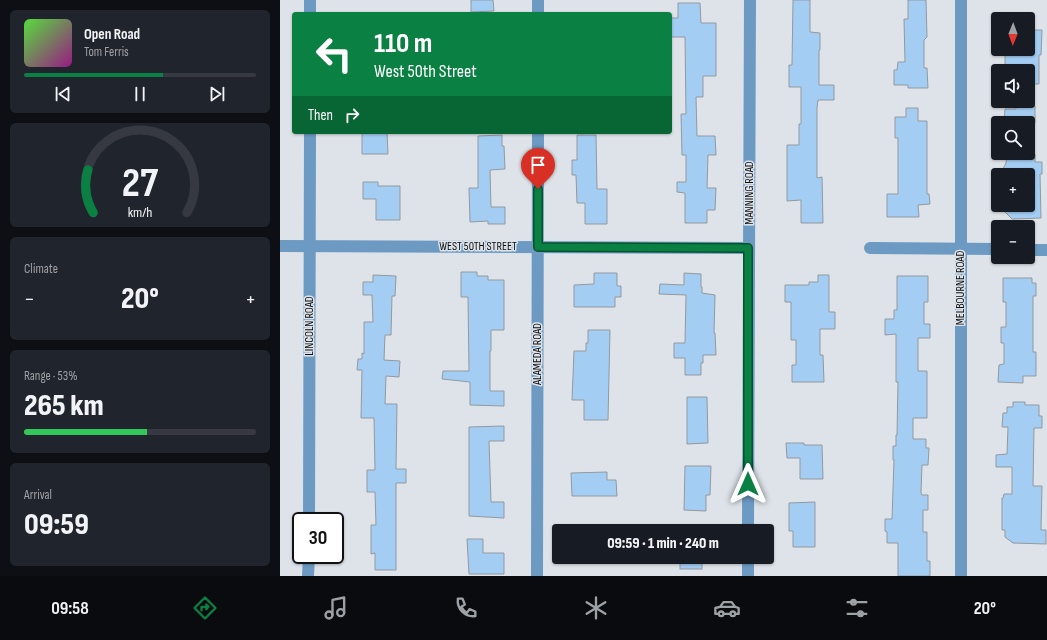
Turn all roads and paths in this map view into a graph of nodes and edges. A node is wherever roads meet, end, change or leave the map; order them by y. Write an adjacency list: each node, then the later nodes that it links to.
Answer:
1 (310, 0): 5 (street)
2 (538, 0): 6 (street)
3 (750, 0): 12 (street, MANNING ROAD)
4 (961, 0): 14 (street, MELBOURNE ROAD)
5 (310, 12)
6 (538, 12)
7 (310, 134): 10 (street, LINCOLN ROAD)
8 (538, 134): 11 (street, ALAMEDA ROAD)
9 (280, 246): 10 (street, WEST 50TH STREET)
10 (310, 246): 11 (street, WEST 50TH STREET); 18 (street, LINCOLN ROAD)
11 (538, 247): 12 (street, WEST 50TH STREET); 23 (street, ALAMEDA ROAD)
12 (748, 248): 19 (street, MANNING ROAD)
13 (870, 248): 14 (street)
14 (960, 249): 15 (street); 25 (street, MELBOURNE ROAD)
15 (991, 249)
16 (1035, 250): 17 (street)
17 (1047, 250)
18 (309, 512)
19 (748, 524)
20 (308, 564): 22 (street)
21 (748, 564): 24 (street)
22 (308, 576)
23 (537, 576)
24 (748, 576)
25 (961, 576)

